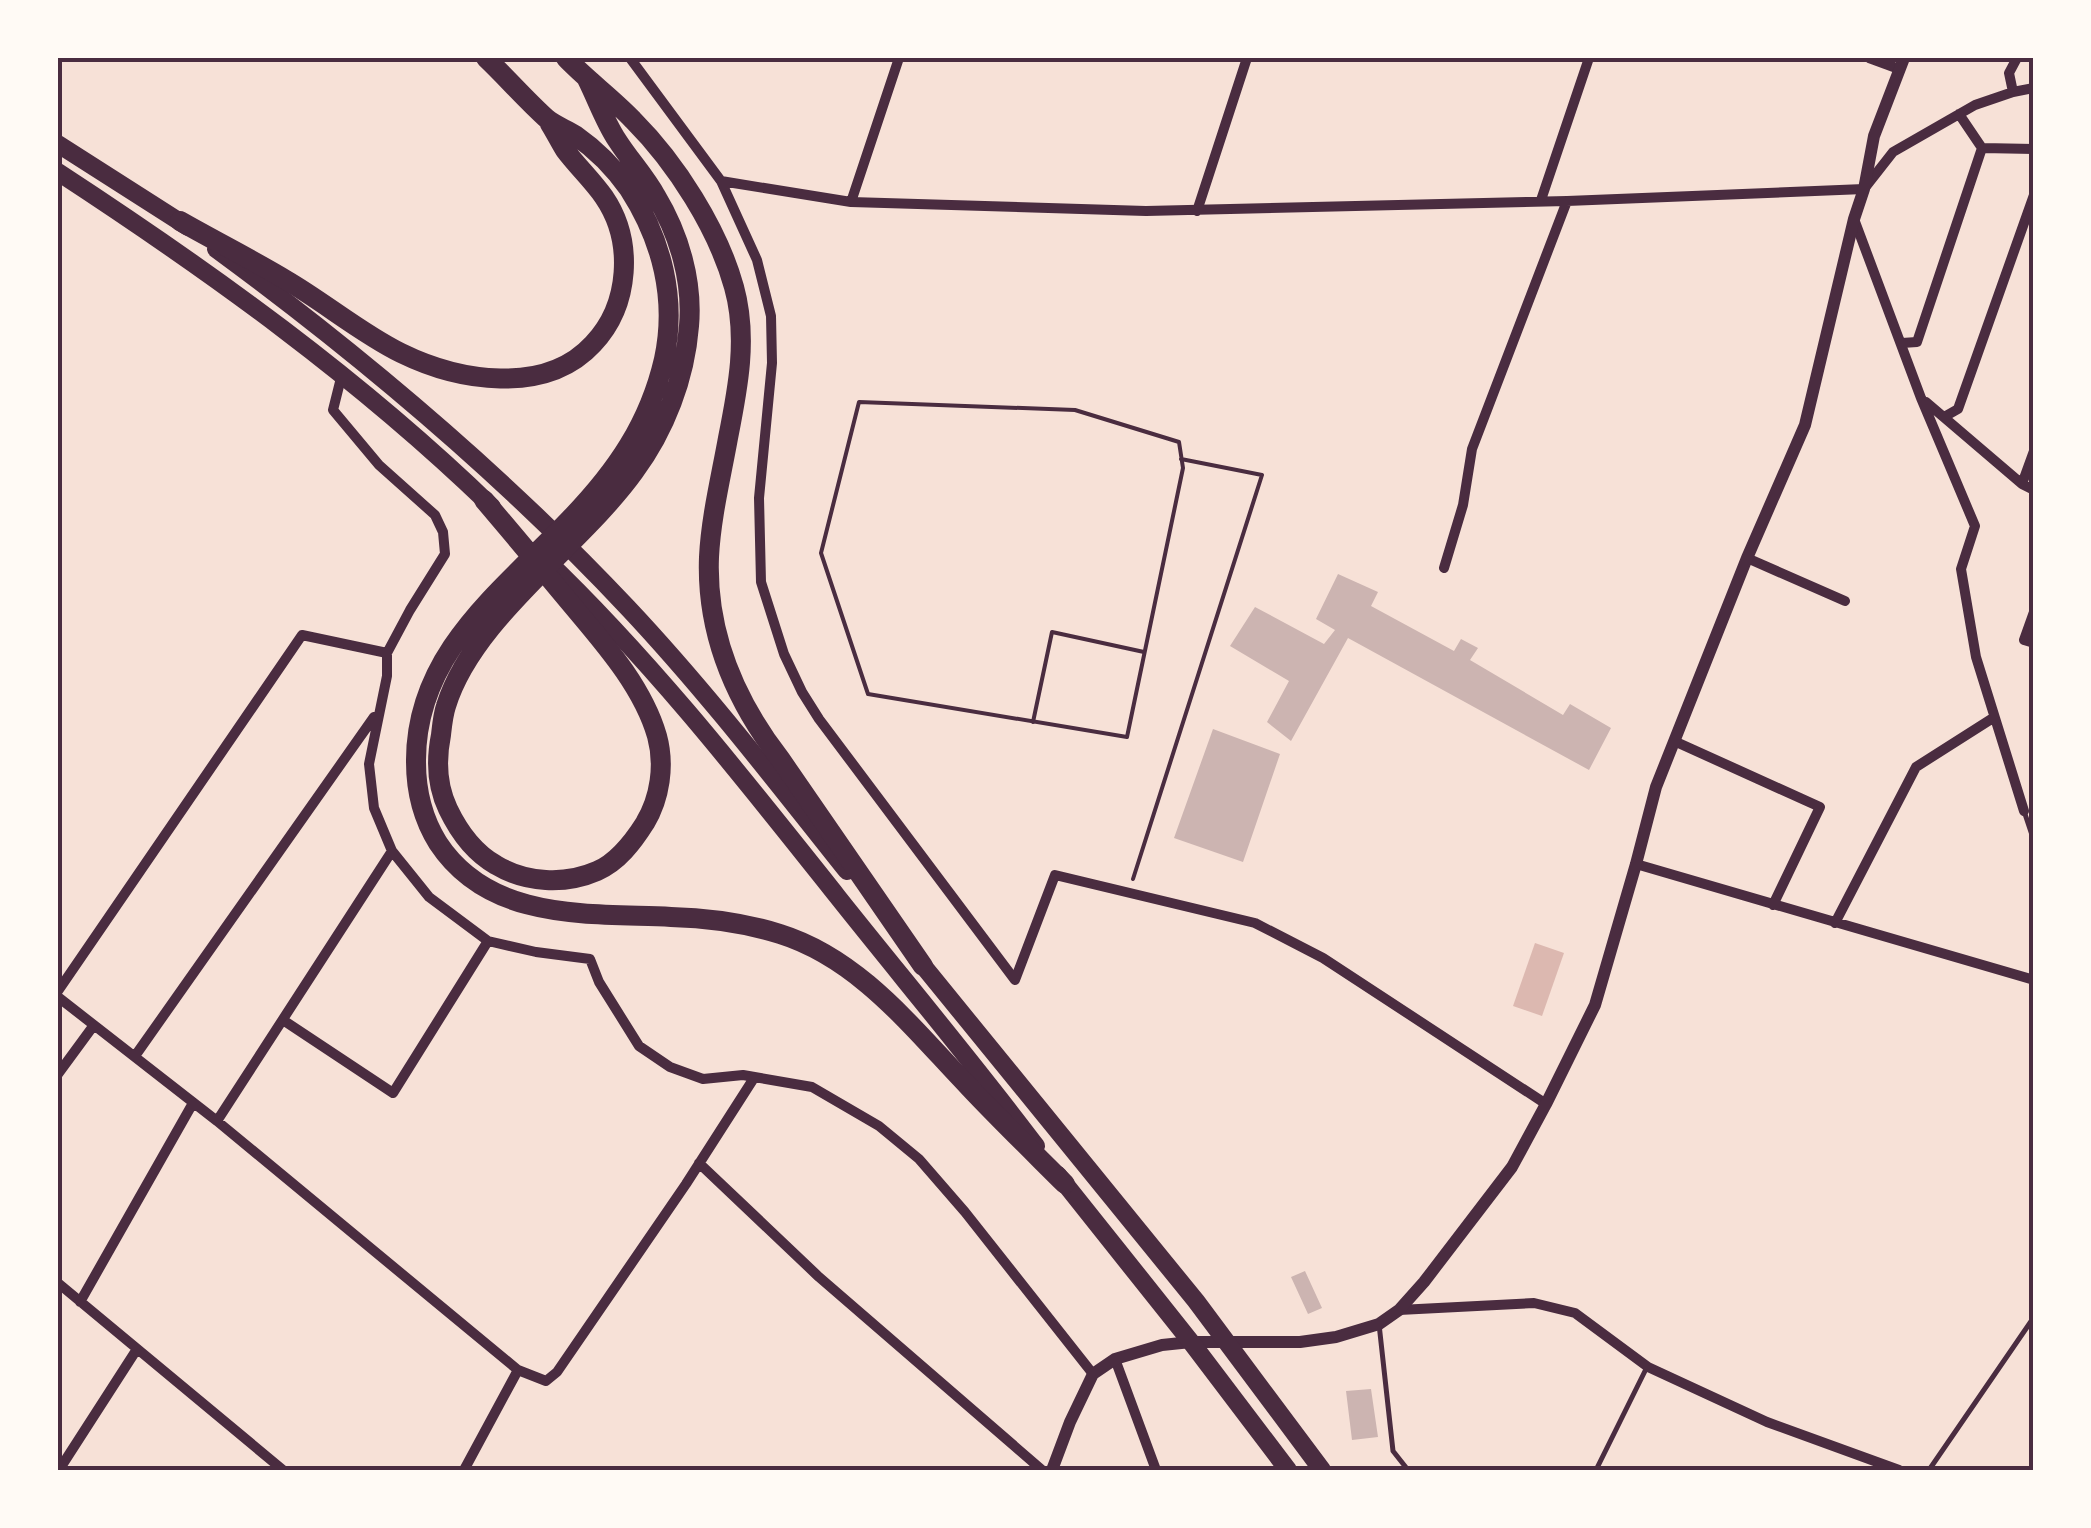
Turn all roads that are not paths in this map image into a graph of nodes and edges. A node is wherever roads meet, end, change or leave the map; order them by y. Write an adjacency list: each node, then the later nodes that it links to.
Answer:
1 (486, 58): 14 (highway)
2 (566, 58): 10 (highway)
3 (630, 58): 19 (street)
4 (899, 58): 24 (street)
5 (1247, 58): 25 (street)
6 (1589, 58): 22 (street)
7 (1869, 58): 9 (street)
8 (2017, 58): 12 (street)
9 (1902, 63): 20 (street)
10 (587, 79): 36 (highway); 54 (highway)
11 (2034, 88): 12 (street)
12 (2013, 92): 13 (street)
13 (1958, 114): 16 (street); 20 (street)
14 (549, 120): 27 (highway); 36 (highway)
15 (58, 144): 27 (highway)
16 (1982, 148): 17 (street); 28 (street)
17 (2034, 149)
18 (58, 172): 29 (highway)
19 (721, 180): 24 (street); 63 (street)
20 (1864, 190): 23 (street); 26 (street)
21 (2034, 195): 31 (street)
22 (1541, 200): 23 (street); 25 (street)
23 (1567, 201): 38 (street)
24 (850, 202): 25 (street)
25 (1198, 210)
26 (1854, 218): 28 (street); 37 (street)
27 (180, 222): 54 (highway)
28 (1902, 343): 30 (street)
29 (342, 374): 35 (highway); 43 (street)
30 (1921, 398): 31 (street); 45 (street)
31 (1944, 417): 33 (street)
32 (2034, 451): 33 (street)
33 (2022, 484): 34 (street)
34 (2034, 490)
35 (484, 500): 39 (highway); 66 (highway)
36 (577, 525): 39 (highway)
37 (1748, 558): 40 (street); 46 (street)
38 (1444, 568)
39 (519, 582): 66 (highway)
40 (1845, 601)
41 (2034, 612): 42 (street)
42 (2034, 643)
43 (387, 653): 44 (street); 56 (street)
44 (378, 712): 49 (street); 59 (street)
45 (1994, 718): 47 (street); 52 (street)
46 (1674, 742): 50 (street); 51 (street)
47 (2024, 811): 48 (lane)
48 (2034, 841)
49 (392, 850): 53 (street); 57 (street)
50 (1636, 864): 51 (street); 63 (street)
51 (1774, 905): 52 (street)
52 (1835, 922): 55 (street)
53 (488, 941): 57 (street); 61 (street)
54 (924, 966): 73 (highway)
55 (2034, 980)
56 (58, 994): 58 (street)
57 (282, 1020): 64 (street)
58 (94, 1025): 59 (street); 60 (street)
59 (135, 1056): 62 (street)
60 (58, 1074)
61 (754, 1078): 65 (street); 78 (street)
62 (193, 1103): 64 (street); 68 (street)
63 (1546, 1104): 69 (street)
64 (216, 1121): 77 (street)
65 (700, 1163): 77 (street); 82 (street)
66 (1065, 1184): 72 (highway)
67 (58, 1283): 68 (street)
68 (80, 1302): 74 (street)
69 (1398, 1310): 71 (street); 76 (street)
70 (2034, 1317): 90 (lane)
71 (1379, 1324): 73 (street); 87 (lane)
72 (1191, 1342): 73 (street); 75 (street); 85 (highway)
73 (1228, 1342): 86 (highway)
74 (136, 1349): 79 (street); 80 (street)
75 (1115, 1359): 78 (street); 84 (street)
76 (1648, 1366): 88 (lane); 89 (street)
77 (518, 1370): 81 (street)
78 (1092, 1374): 83 (street)
79 (59, 1470)
80 (283, 1470)
81 (464, 1470)
82 (1042, 1470)
83 (1052, 1470)
84 (1156, 1470)
85 (1288, 1470)
86 (1322, 1470)
87 (1408, 1470)
88 (1596, 1470)
89 (1899, 1470)
90 (1930, 1470)

